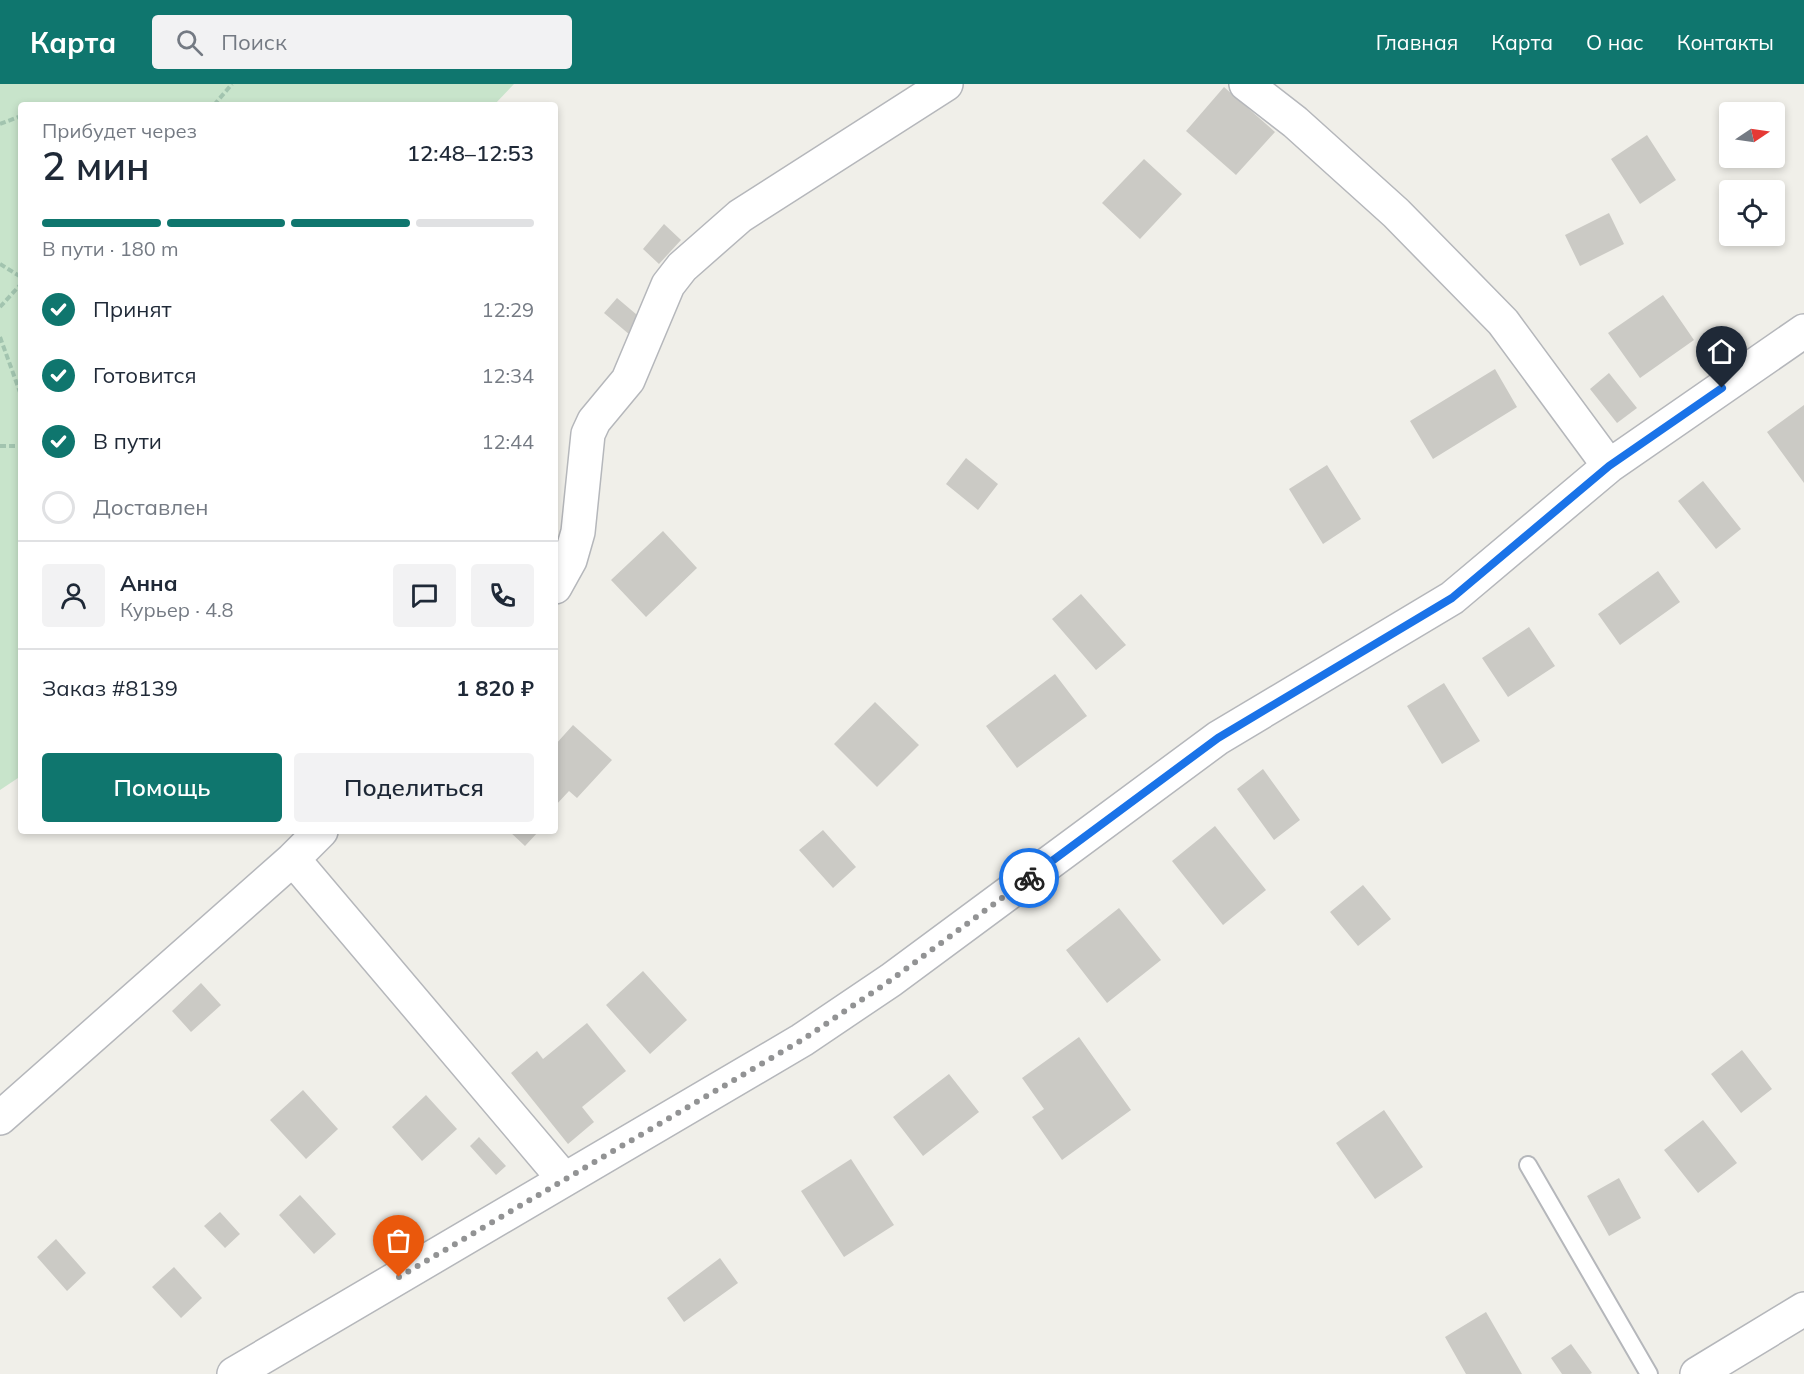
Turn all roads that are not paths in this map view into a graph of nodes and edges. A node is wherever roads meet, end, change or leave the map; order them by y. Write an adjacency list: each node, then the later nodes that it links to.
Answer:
1 (946, 84): 5 (street)
2 (1246, 84): 4 (street)
3 (1804, 331): 4 (street)
4 (1609, 466): 10 (street)
5 (558, 582)
6 (318, 834): 7 (street)
7 (292, 859): 8 (street); 10 (street)
8 (0, 1118)
9 (1528, 1165): 13 (lane)
10 (564, 1179): 12 (street)
11 (1804, 1309): 14 (street)
12 (234, 1374)
13 (1648, 1374)
14 (1697, 1374)

